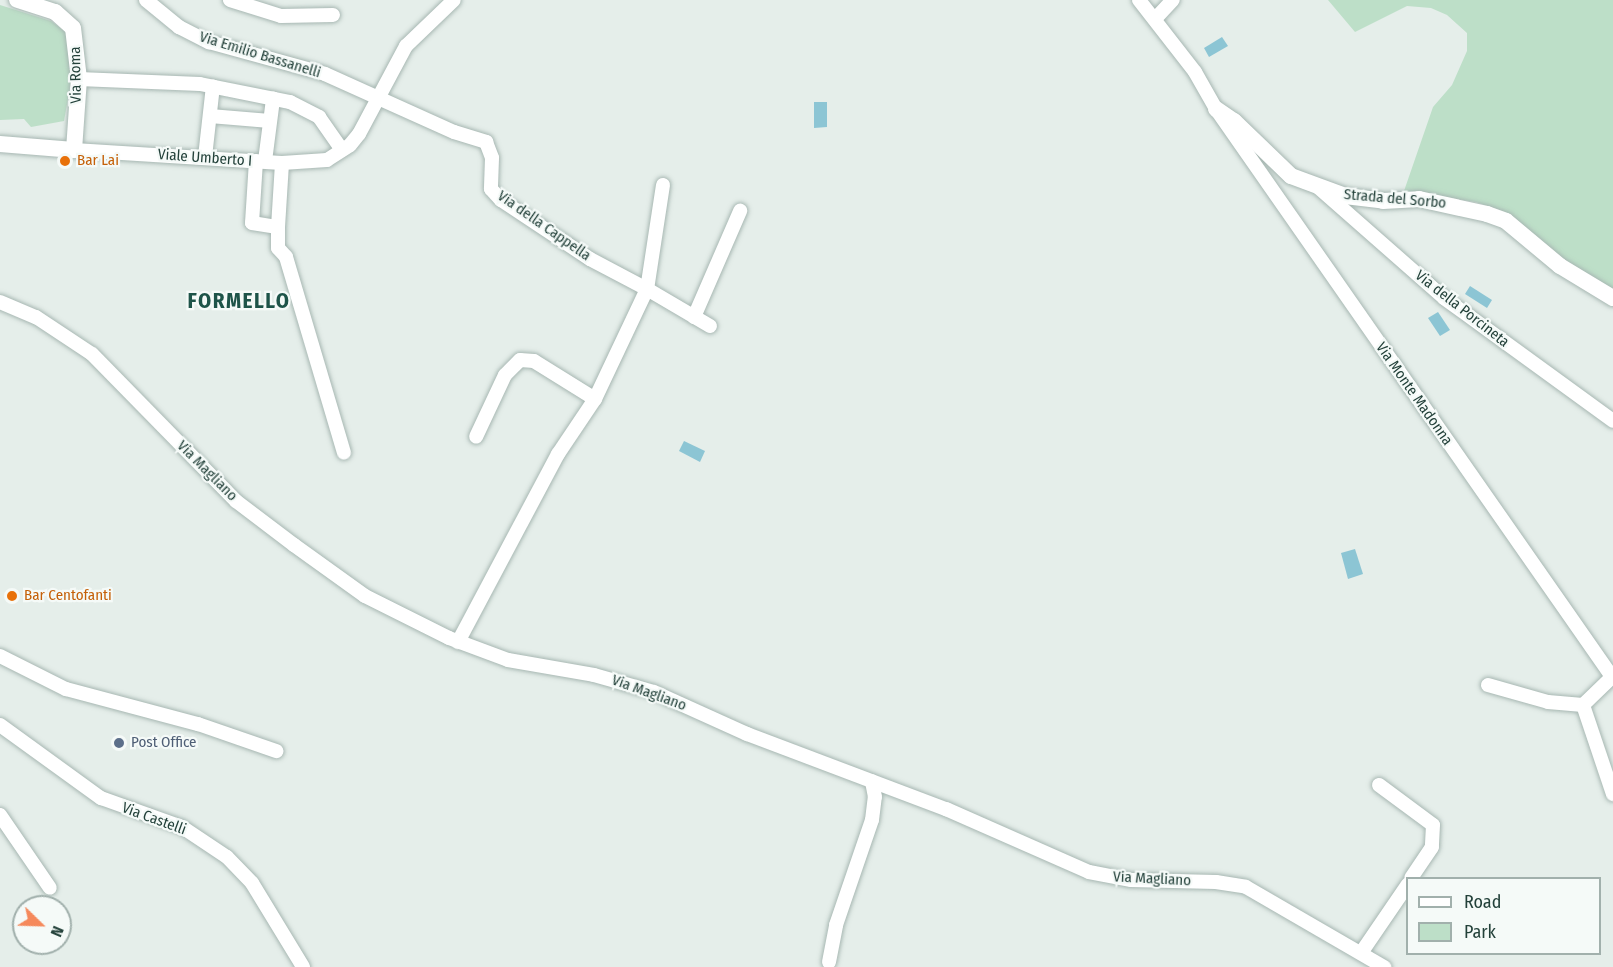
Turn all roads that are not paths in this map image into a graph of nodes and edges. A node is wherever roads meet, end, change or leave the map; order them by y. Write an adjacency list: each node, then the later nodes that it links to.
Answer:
1 (17, 0): 9 (street, Via Roma)
2 (146, 0): 11 (street, Via Emilio Bassanelli)
3 (230, 0): 7 (street)
4 (454, 0): 11 (street, Viale Umberto I)
5 (1138, 0): 8 (street, Via Monte Madonna)
6 (1173, 0): 8 (street)
7 (333, 15)
8 (1155, 19): 13 (street, Via Monte Madonna)
9 (79, 79): 10 (street); 17 (street, Via Roma)
10 (213, 86): 12 (street); 14 (street)
11 (380, 98): 18 (street, Viale Umberto I); 26 (street, Via della Cappella)
12 (273, 99): 15 (street); 18 (street)
13 (1215, 110): 23 (street, Strada del Sorbo); 37 (street, Via Monte Madonna)
14 (210, 116): 15 (street); 19 (street)
15 (270, 121): 20 (street)
16 (0, 144): 17 (street, Viale Umberto I)
17 (74, 150): 19 (street, Viale Umberto I)
18 (342, 150): 21 (street, Viale Umberto I)
19 (205, 157): 20 (street, Viale Umberto I)
20 (261, 161): 21 (street, Viale Umberto I); 25 (street)
21 (282, 163): 25 (street)
22 (663, 185): 26 (street)
23 (1319, 188): 27 (street, Strada del Sorbo); 32 (street, Via della Porcineta)
24 (740, 211): 29 (street)
25 (278, 227): 34 (street)
26 (647, 289): 29 (street, Via della Cappella); 31 (street)
27 (1613, 298)
28 (0, 302): 35 (street, Via Magliano)
29 (694, 317): 30 (street, Via della Cappella)
30 (710, 326)
31 (595, 399): 33 (street); 35 (street)
32 (1613, 421)
33 (476, 437)
34 (344, 453)
35 (458, 642): 42 (street, Via Magliano)
36 (0, 656): 41 (street)
37 (1613, 678): 39 (street)
38 (1488, 685): 39 (street)
39 (1583, 705): 44 (street)
40 (0, 725): 51 (street, Via Castelli)
41 (276, 751)
42 (872, 781): 49 (street, Via Magliano); 50 (street)
43 (1379, 785): 46 (street)
44 (1613, 794)
45 (0, 815): 48 (street)
46 (1412, 877)
47 (1406, 886): 49 (street)
48 (50, 888)
49 (1363, 959): 52 (street, Via Magliano)
50 (829, 962)
51 (303, 967)
52 (1384, 967)

